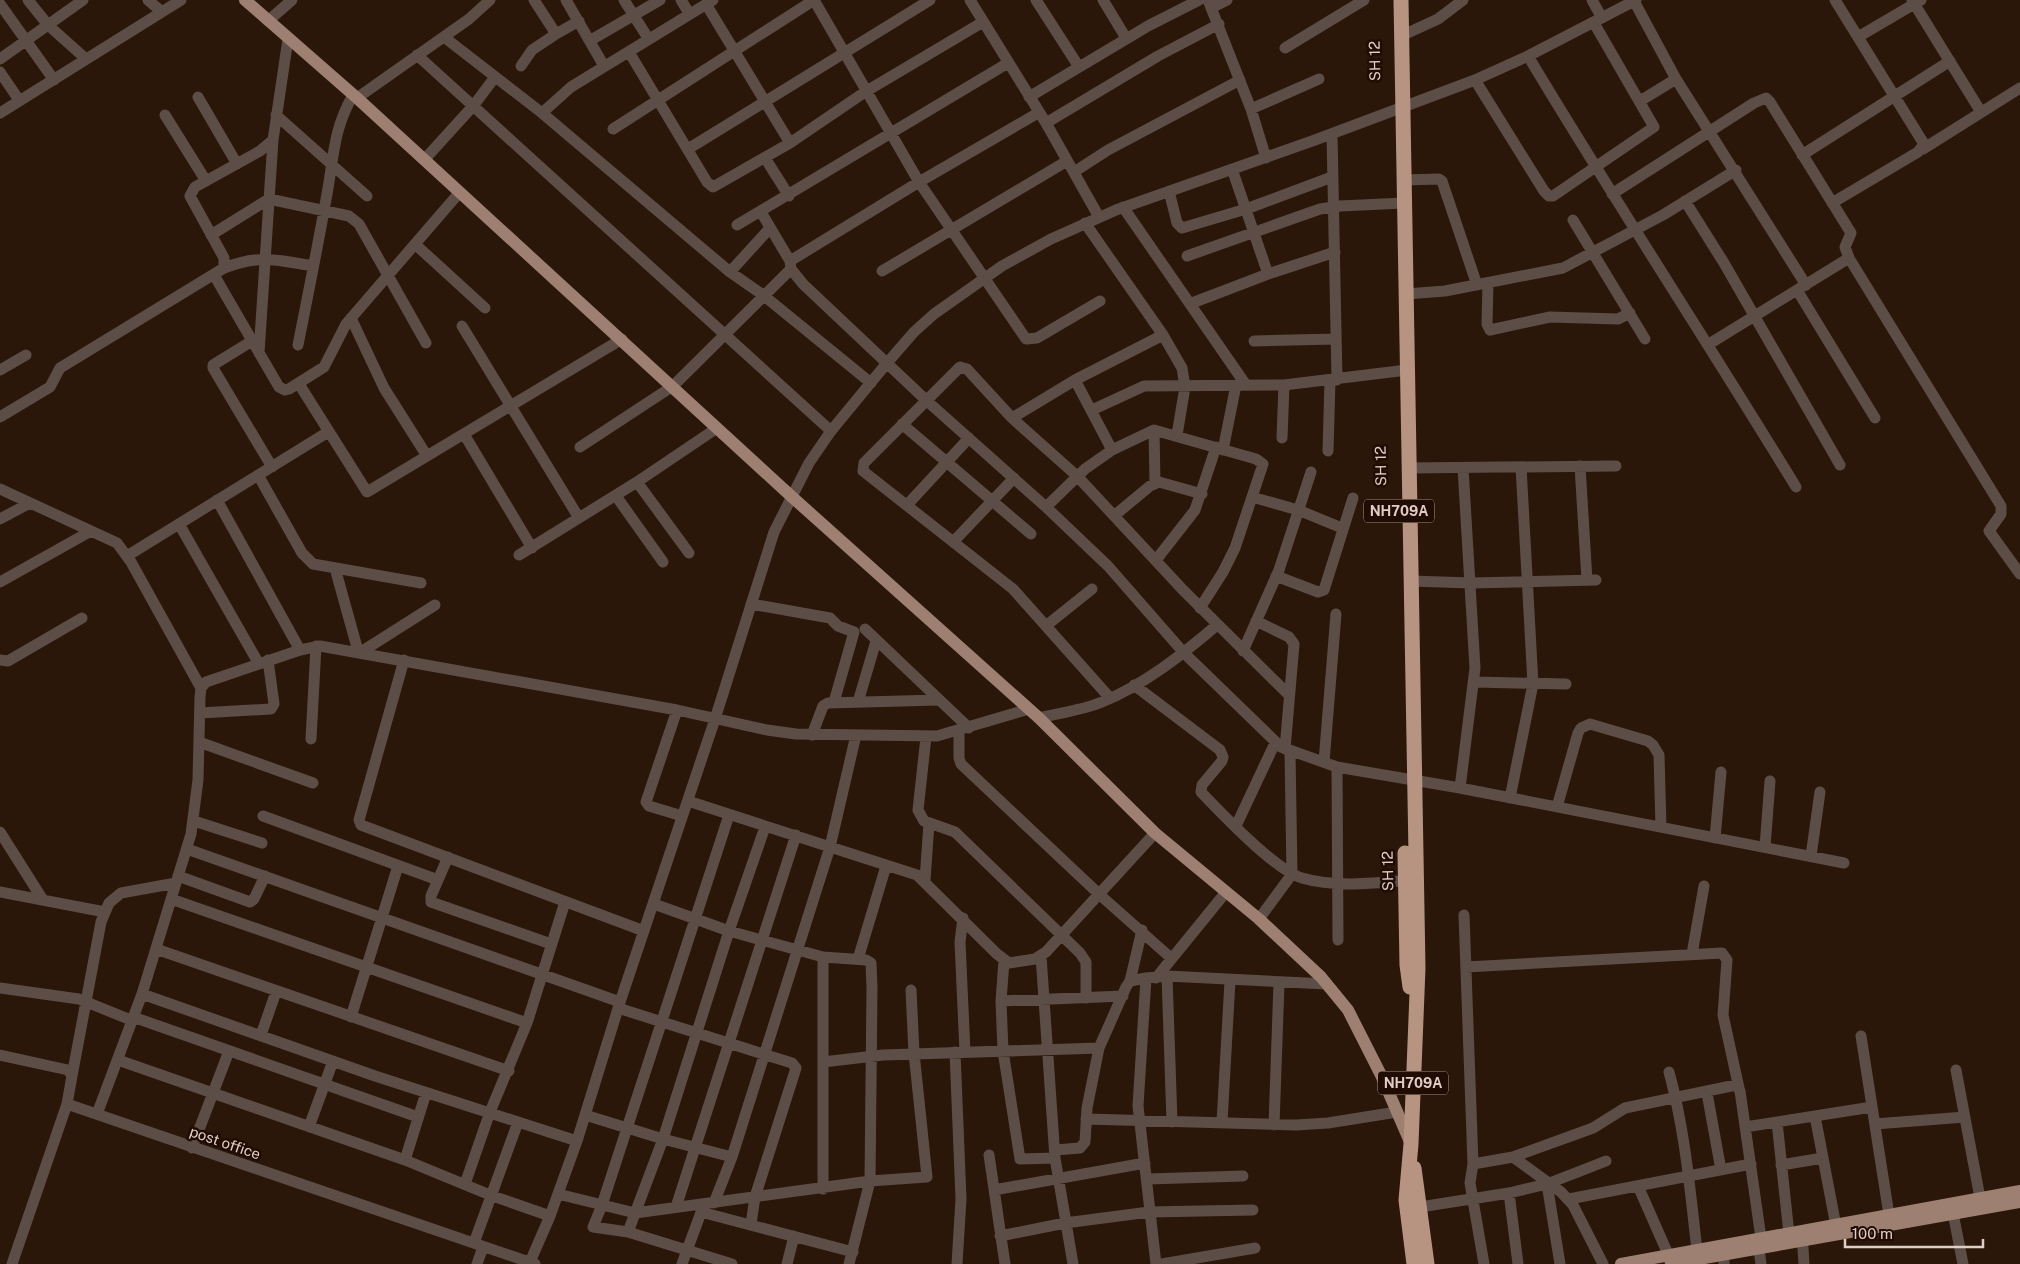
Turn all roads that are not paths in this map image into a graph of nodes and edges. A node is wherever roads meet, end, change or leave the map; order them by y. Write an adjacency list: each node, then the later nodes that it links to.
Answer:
1 (28, 0): 39 (street)
2 (83, 0): 39 (street)
3 (148, 0): 31 (street)
4 (181, 0): 31 (street)
5 (245, 0): 34 (main road)
6 (292, 0): 34 (street)
7 (490, 0): 42 (street)
8 (534, 0): 40 (street)
9 (566, 0): 35 (street)
10 (624, 0): 33 (street)
11 (660, 0): 33 (street)
12 (681, 0): 32 (street)
13 (814, 0): 50 (street); 51 (street)
14 (930, 0): 51 (street)
15 (970, 0): 37 (street)
16 (1036, 0): 61 (street)
17 (1103, 0): 45 (street)
18 (1199, 0): 45 (street)
19 (1227, 0): 30 (street)
20 (1364, 0): 49 (street)
21 (1391, 0): 80 (highway, SH 12 / NH709A)
22 (1401, 0): 41 (highway, SH 12 / NH709A)
23 (1462, 0): 41 (street)
24 (1592, 0): 36 (street)
25 (1835, 0): 43 (street)
26 (1635, 1): 36 (street); 65 (street)
27 (1916, 1): 43 (street); 57 (street)
28 (710, 2): 32 (street); 50 (street)
29 (0, 4): 48 (street)
30 (1210, 4): 38 (street)
31 (162, 12): 56 (street)
32 (689, 13): 44 (street)
33 (633, 16): 44 (street); 47 (street)
34 (268, 21): 46 (main road)
35 (579, 21): 40 (street); 47 (street)
36 (1598, 21): 54 (street); 78 (street)
37 (983, 22): 58 (street); 70 (street)
38 (1219, 24): 67 (street); 88 (street)
39 (48, 25): 48 (street); 56 (street)
40 (556, 34): 59 (street)
41 (1401, 36): 80 (highway, SH 12 / NH709A)
42 (444, 37): 53 (street); 63 (street)
43 (1858, 37): 72 (street)
44 (648, 38): 52 (street)
45 (1126, 38): 61 (street)
46 (288, 39): 71 (main road); 87 (street)
47 (591, 40): 60 (street)
48 (26, 42): 55 (street); 66 (street)
49 (1285, 48)
50 (736, 51): 76 (street); 77 (street)
51 (844, 51): 70 (street); 77 (street)
52 (629, 52): 60 (street); 76 (street)
53 (417, 54): 71 (street); 79 (street)
54 (1528, 56): 68 (street); 104 (street)
55 (0, 59)
56 (86, 59): 66 (street)
57 (1950, 61): 72 (street); 82 (street)
58 (1008, 63): 74 (street); 91 (street)
59 (521, 66)
60 (604, 66): 84 (street)
61 (1079, 67): 74 (street)
62 (0, 72): 75 (street)
63 (495, 77): 79 (street); 84 (street)
64 (1319, 79): 81 (street)
65 (1676, 79): 78 (street); 90 (street)
66 (54, 80): 75 (street)
67 (1240, 80): 81 (street); 107 (street)
68 (1475, 80): 80 (street); 104 (street)
69 (2020, 88): 82 (street)
70 (865, 92): 91 (street); 94 (street)
71 (355, 96): 100 (main road); 103 (street)
72 (1895, 96): 96 (street); 97 (street)
73 (198, 97): 102 (street)
74 (1029, 97): 85 (street)
75 (19, 100): 83 (street)
76 (658, 100): 89 (street); 95 (street)
77 (766, 101): 94 (street); 95 (street)
78 (1640, 101): 104 (street)
79 (474, 105): 100 (street); 161 (street)
80 (1398, 108): 92 (street); 109 (highway, SH 12 / NH709A); 120 (highway, SH 12 / NH709A)
81 (1251, 109): 99 (street)
82 (1982, 112): 96 (street)
83 (0, 113)
84 (542, 113): 145 (street)
85 (1038, 113): 88 (street); 111 (street)
86 (165, 115): 110 (street)
87 (276, 115): 93 (street); 103 (street)
88 (1046, 124): 101 (street)
89 (612, 129)
90 (1709, 131): 97 (street); 106 (street); 114 (street)
91 (890, 134): 111 (street); 116 (street)
92 (1332, 134): 99 (street); 108 (street)
93 (273, 140): 102 (street); 117 (street)
94 (790, 143): 98 (street)
95 (688, 149): 98 (street)
96 (1923, 149): 119 (street)
97 (1802, 155): 119 (street)
98 (765, 158): 116 (street)
99 (1266, 158): 105 (street)
100 (424, 160): 113 (main road)
101 (1067, 161): 107 (street); 131 (street)
102 (238, 164): 110 (street)
103 (333, 165): 115 (street); 123 (street)
104 (1594, 167): 114 (street)
105 (1232, 169): 112 (street); 124 (street)
106 (1736, 170): 118 (street); 151 (street)
107 (1074, 172): 126 (street)
108 (1332, 177): 122 (street); 124 (street)
109 (1403, 180): 120 (highway, SH 12 / NH709A); 150 (street)
110 (206, 182): 134 (street)
111 (919, 182): 131 (street); 141 (street)
112 (1168, 191): 121 (street); 124 (street)
113 (459, 192): 135 (street); 163 (main road)
114 (1612, 194): 132 (street)
115 (367, 196)
116 (789, 196): 125 (street)
117 (269, 199): 123 (street); 134 (street); 139 (street)
118 (1685, 201): 132 (street); 158 (street)
119 (1832, 202): 140 (street)
120 (1399, 204): 122 (street); 152 (highway, SH 12 / NH709A); 175 (highway, SH 12 / NH709A)
121 (1123, 207): 126 (street); 155 (street)
122 (1332, 207): 133 (street); 136 (street)
123 (324, 209): 142 (street); 148 (street)
124 (1246, 209): 133 (street)
125 (761, 212): 129 (street); 130 (street)
126 (1099, 217): 128 (street)
127 (1573, 220): 137 (street)
128 (1085, 223): 149 (street); 162 (street)
129 (738, 226)
130 (770, 228): 141 (street); 145 (street)
131 (951, 231): 144 (street); 149 (street)
132 (1635, 231): 137 (street); 169 (street)
133 (1254, 232): 138 (street); 146 (street)
134 (211, 235): 143 (street)
135 (416, 245): 148 (street); 156 (street)
136 (1335, 252): 146 (street); 164 (street)
137 (1595, 253): 150 (street); 157 (street)
138 (1187, 256)
139 (266, 258): 142 (street); 143 (street); 171 (street)
140 (1849, 258): 151 (street); 246 (street)
141 (791, 265): 153 (street); 173 (street)
142 (314, 266): 170 (street)
143 (224, 268): 147 (street)
144 (882, 271)
145 (730, 272): 153 (street)
146 (1268, 274): 155 (street)
147 (214, 275): 166 (street); 187 (street)
148 (387, 277): 159 (street); 168 (street)
149 (984, 278): 154 (street); 173 (street)
150 (1482, 284): 152 (street); 157 (street)
151 (1802, 288): 158 (street); 189 (street)
152 (1406, 294): 175 (highway, SH 12 / NH709A)
153 (763, 295): 161 (street); 178 (street)
154 (1100, 301)
155 (1192, 303): 180 (street)
156 (485, 308)
157 (1630, 313): 165 (street)
158 (1754, 316): 169 (street); 205 (street)
159 (351, 318): 179 (street); 203 (street)
160 (462, 326): 185 (street)
161 (725, 334): 182 (street); 193 (street)
162 (1163, 335): 176 (street); 183 (street)
163 (622, 339): 182 (main road); 185 (street)
164 (1336, 339): 167 (street); 177 (street)
165 (1645, 339)
166 (252, 341): 171 (street); 208 (street)
167 (1254, 341)
168 (426, 343)
169 (1709, 344): 218 (street)
170 (298, 345)
171 (260, 353): 179 (street)
172 (26, 355): 174 (street)
173 (887, 362): 178 (street); 184 (street)
174 (0, 370)
175 (1402, 370): 177 (street); 210 (highway, SH 12 / NH709A); 297 (highway, SH 12 / NH709A)
176 (1075, 380): 186 (street); 188 (street)
177 (1333, 380): 181 (street); 202 (street)
178 (871, 383): 193 (street)
179 (299, 384): 194 (street)
180 (1241, 385): 181 (street); 183 (street); 200 (street)
181 (1284, 385): 198 (street)
182 (673, 386): 191 (main road); 199 (street)
183 (1185, 387): 186 (street); 196 (street)
184 (927, 401): 188 (street); 190 (street); 197 (street)
185 (509, 406): 195 (street); 232 (street)
186 (1092, 410): 201 (street)
187 (0, 417)
188 (1012, 418): 214 (street)
189 (1875, 418)
190 (902, 424): 204 (street); 228 (street)
191 (717, 428): 216 (street); 222 (main road)
192 (1154, 430): 196 (street); 201 (street); 217 (street)
193 (830, 431): 222 (street)
194 (328, 432): 203 (street); 208 (street)
195 (464, 434): 203 (street); 239 (street)
196 (1177, 436): 200 (street)
197 (969, 438): 204 (street); 215 (street)
198 (1282, 438)
199 (580, 447)
200 (1220, 449): 220 (street); 223 (street)
201 (1112, 450): 214 (street)
202 (1328, 451)
203 (427, 456)
204 (947, 462): 226 (street); 228 (street)
205 (1840, 465)
206 (1580, 466): 207 (street); 209 (street); 251 (street)
207 (1616, 466)
208 (272, 467): 213 (street)
209 (1521, 467): 211 (street); 251 (street)
210 (1408, 468): 211 (street); 248 (highway, SH 12 / NH709A)
211 (1463, 468): 250 (street)
212 (1311, 472): 230 (street)
213 (258, 476): 225 (street); 245 (street)
214 (1077, 476): 229 (street); 231 (street)
215 (1014, 478): 226 (street); 229 (street)
216 (637, 482): 221 (street); 240 (street)
217 (1155, 483): 220 (street); 231 (street)
218 (1796, 487)
219 (0, 489): 227 (street)
220 (1202, 494): 243 (street)
221 (616, 496): 232 (street); 244 (street)
222 (791, 496): 254 (street); 282 (main road)
223 (1252, 497): 230 (street); 256 (street)
224 (1353, 498): 235 (street)
225 (217, 500): 234 (street); 265 (street)
226 (992, 501): 237 (street); 238 (street)
227 (30, 503): 233 (street); 236 (street)
228 (907, 505): 238 (street)
229 (1046, 507): 268 (street)
230 (1298, 510): 235 (street); 247 (street)
231 (1115, 515): 243 (street)
232 (579, 518): 239 (street)
233 (0, 519)
234 (178, 524): 242 (street); 271 (street)
235 (1342, 528): 247 (street)
236 (91, 531): 242 (street); 249 (street)
237 (1031, 534)
238 (954, 541): 260 (street)
239 (532, 548): 241 (street)
240 (689, 553)
241 (519, 555)
242 (127, 556): 276 (street)
243 (1156, 560): 256 (street)
244 (663, 562)
245 (335, 568): 252 (street); 266 (street)
246 (2020, 574)
247 (1276, 576): 259 (street)
248 (1411, 581): 250 (street); 297 (highway, SH 12 / NH709A)
249 (0, 582)
250 (1471, 582): 251 (street); 272 (street)
251 (1528, 582): 273 (street)
252 (421, 583)
253 (1092, 589): 260 (street)
254 (751, 604): 280 (street); 286 (street)
255 (435, 605): 266 (street)
256 (1200, 608): 261 (street)
257 (1336, 614): 294 (street)
258 (82, 618): 269 (street)
259 (1256, 621): 267 (street); 277 (street)
260 (1047, 625): 278 (street)
261 (1217, 625): 267 (street); 268 (street)
262 (865, 629): 263 (street)
263 (876, 640): 279 (street); 281 (street)
264 (316, 646): 265 (street); 266 (street); 291 (street)
265 (300, 650): 271 (street)
266 (360, 652): 270 (street)
267 (1243, 652): 277 (street)
268 (1184, 653): 275 (street); 293 (street)
269 (0, 660)
270 (404, 660): 283 (street); 322 (street)
271 (264, 662): 276 (street); 284 (street)
272 (1474, 682): 273 (street); 300 (street)
273 (1533, 684): 274 (street); 302 (street)
274 (1566, 684)
275 (1134, 685): 278 (street); 310 (street)
276 (201, 688): 284 (street)
277 (1289, 695): 293 (street)
278 (1110, 698): 285 (street)
279 (938, 700): 281 (street); 287 (street)
280 (834, 702): 281 (street); 288 (street)
281 (858, 702)
282 (1029, 709): 285 (main road); 287 (street)
283 (677, 710): 286 (street); 307 (street)
284 (200, 713): 292 (street)
285 (1039, 718): 314 (main road)
286 (716, 719): 288 (street); 303 (street)
287 (964, 729): 290 (street); 336 (street)
288 (812, 735): 289 (street)
289 (856, 735): 290 (street); 318 (street)
290 (926, 737): 309 (street)
291 (311, 739)
292 (199, 742): 299 (street); 308 (street)
293 (1283, 748): 294 (street); 310 (street); 326 (street)
294 (1324, 762): 295 (street)
295 (1337, 767): 297 (street); 332 (street)
296 (1721, 772): 316 (street)
297 (1409, 779): 300 (street); 331 (highway, SH 12 / NH709A)
298 (1770, 781): 319 (street)
299 (313, 783)
300 (1460, 788): 302 (street)
301 (1820, 792): 321 (street)
302 (1510, 798): 304 (street)
303 (688, 801): 305 (street); 307 (street)
304 (1557, 807): 312 (street); 312 (street)
305 (730, 815): 311 (street); 346 (street)
306 (262, 816): 324 (street)
307 (682, 816): 340 (street)
308 (194, 821): 317 (street); 320 (street)
309 (929, 823): 330 (street); 350 (street)
310 (1236, 826): 326 (street)
311 (766, 827): 315 (street); 349 (street)
312 (1662, 827): 316 (street)
313 (0, 832): 338 (street)
314 (1155, 833): 335 (main road); 336 (street)
315 (796, 835): 318 (street); 352 (street)
316 (1715, 838): 319 (street)
317 (262, 843)
318 (830, 847): 325 (street); 355 (street)
319 (1765, 847): 321 (street)
320 (187, 849): 327 (street); 328 (street)
321 (1811, 856): 323 (street)
322 (448, 857): 329 (street); 339 (street)
323 (1844, 863)
324 (398, 866): 329 (street); 343 (street)
325 (886, 866): 330 (street); 360 (street)
326 (1292, 874): 332 (street); 345 (street)
327 (264, 876): 328 (street); 343 (street)
328 (177, 879): 337 (street); 341 (street)
329 (438, 880): 353 (street)
330 (925, 880): 344 (street)
331 (1411, 880): 332 (street); 432 (highway, SH 12 / NH709A)
332 (1336, 883): 351 (street)
333 (1704, 886): 356 (street)
334 (0, 892): 338 (street)
335 (1226, 892): 345 (main road); 359 (street)
336 (1100, 895): 347 (street); 350 (street)
337 (172, 899): 354 (street); 362 (street)
338 (43, 900): 341 (street)
339 (565, 902): 348 (street); 353 (street)
340 (654, 904): 346 (street); 348 (street)
341 (105, 912): 378 (street)
342 (1464, 915): 363 (street)
343 (383, 917): 362 (street); 364 (street)
344 (963, 918): 361 (street); 392 (street)
345 (1259, 919): 369 (main road)
346 (695, 920): 349 (street); 383 (street)
347 (1142, 930): 359 (street); 366 (street)
348 (644, 931): 379 (street)
349 (729, 931): 352 (street); 384 (street)
350 (1062, 935): 357 (street); 375 (street)
351 (1338, 940)
352 (761, 941): 355 (street); 387 (street)
353 (551, 944): 364 (street)
354 (156, 949): 372 (street); 373 (street)
355 (797, 950): 358 (street); 394 (street)
356 (1692, 954): 363 (street); 405 (street)
357 (1041, 956): 361 (street); 376 (street)
358 (823, 957): 360 (street); 399 (street)
359 (1171, 958): 365 (street)
360 (858, 959): 396 (street)
361 (1004, 961): 377 (street)
362 (368, 967): 380 (street); 382 (street)
363 (1466, 967): 443 (street)
364 (542, 973): 379 (street); 382 (street)
365 (1156, 977): 366 (street); 367 (street); 420 (street); 422 (street)
366 (1130, 981): 374 (street)
367 (1230, 981): 368 (street); 423 (street)
368 (1280, 983): 369 (street); 426 (street)
369 (1327, 984): 413 (main road)
370 (0, 988): 378 (street)
371 (911, 990): 393 (street)
372 (276, 992): 380 (street); 385 (street)
373 (142, 994): 381 (street); 385 (street)
374 (1123, 996): 375 (street); 388 (street)
375 (1086, 998): 376 (street)
376 (1045, 999): 377 (street); 389 (street)
377 (1001, 1001): 391 (street)
378 (88, 1002): 381 (street); 403 (street)
379 (619, 1005): 383 (street); 415 (street)
380 (351, 1017): 401 (street)
381 (132, 1019): 390 (street); 397 (street)
382 (528, 1023): 401 (street)
383 (661, 1023): 384 (street); 429 (street)
384 (696, 1034): 387 (street); 430 (street)
385 (261, 1035): 398 (street)
386 (1861, 1036): 411 (street)
387 (729, 1045): 394 (street); 434 (street)
388 (1099, 1048): 389 (street); 419 (street)
389 (1046, 1050): 391 (street); 435 (street)
390 (229, 1051): 404 (street); 406 (street)
391 (1003, 1051): 392 (street); 435 (street)
392 (960, 1052): 393 (street); 499 (street)
393 (914, 1053): 396 (street); 451 (street)
394 (763, 1054): 437 (street); 461 (street)
395 (0, 1055): 403 (street)
396 (871, 1056): 399 (street); 451 (street)
397 (118, 1060): 406 (street); 414 (street)
398 (333, 1061): 404 (street); 407 (street)
399 (822, 1062): 455 (street)
400 (1956, 1070): 417 (street)
401 (508, 1071): 412 (street)
402 (1670, 1072): 409 (street)
403 (72, 1076): 410 (street)
404 (326, 1086): 418 (street); 427 (street)
405 (1739, 1088): 408 (street); 428 (street)
406 (213, 1093): 427 (street); 433 (street)
407 (426, 1093): 412 (street); 418 (street)
408 (1707, 1093): 409 (street); 446 (street)
409 (1676, 1097): 438 (street); 448 (street)
410 (67, 1104): 414 (street, post office); 493 (street)
411 (1872, 1107): 416 (street); 425 (street)
412 (490, 1112): 421 (street); 452 (street)
413 (1397, 1112): 426 (street); 432 (main road)
414 (97, 1114): 433 (street, post office)
415 (585, 1115): 429 (street); 431 (street)
416 (1816, 1116): 424 (street); 439 (street)
417 (1964, 1116): 425 (street); 462 (street)
418 (418, 1117): 440 (street)
419 (1086, 1119): 420 (street); 435 (street)
420 (1139, 1121): 422 (street); 442 (street)
421 (518, 1122): 431 (street); 460 (street)
422 (1172, 1122): 423 (street)
423 (1222, 1122): 426 (street)
424 (1776, 1122): 428 (street); 445 (street)
425 (1875, 1124): 474 (street)
426 (1274, 1125)
427 (309, 1127): 440 (street)
428 (1745, 1127): 444 (street)
429 (627, 1128): 430 (street); 466 (street)
430 (663, 1139): 434 (street); 472 (street)
431 (577, 1141): 458 (street)
432 (1411, 1144): 469 (highway, SH 12 / NH709A); 504 (highway, SH 12 / NH709A)
433 (192, 1148): 484 (street, post office)
434 (697, 1148): 437 (street); 467 (street)
435 (1055, 1154): 449 (street)
436 (989, 1155): 456 (street)
437 (732, 1157): 468 (street)
438 (1513, 1157): 443 (street); 453 (street)
439 (1823, 1158): 445 (street); 478 (street)
440 (405, 1160): 452 (street)
441 (1606, 1161): 453 (street)
442 (1145, 1163): 449 (street); 450 (street)
443 (1473, 1164): 464 (street)
444 (1751, 1164): 446 (street); 483 (street)
445 (1781, 1164): 482 (street)
446 (1721, 1170): 448 (street)
447 (1243, 1176): 450 (street)
448 (1689, 1176): 454 (street); 487 (street)
449 (1058, 1178): 456 (street); 476 (street)
450 (1148, 1179): 471 (street)
451 (870, 1181): 455 (street); 488 (street)
452 (465, 1184): 460 (street)
453 (1547, 1184): 459 (street); 463 (street); 508 (street)
454 (1638, 1186): 463 (street); 490 (street)
455 (823, 1189): 461 (street)
456 (994, 1190): 481 (street)
457 (2020, 1191): 462 (main road)
458 (558, 1194): 466 (street); 475 (street)
459 (1509, 1194): 464 (street); 507 (street)
460 (490, 1195): 475 (street); 484 (street)
461 (755, 1197): 468 (street); 477 (street)
462 (1980, 1198): 474 (main road)
463 (1569, 1199): 509 (street)
464 (1472, 1200): 469 (street); 506 (street)
465 (2020, 1202): 473 (main road)
466 (602, 1205): 472 (street); 479 (street)
467 (676, 1207): 468 (street); 472 (street)
468 (706, 1207): 477 (street); 486 (street)
469 (1420, 1207): 505 (highway, SH 12 / NH709A)
470 (1253, 1210): 471 (street)
471 (1149, 1212): 476 (street); 502 (street)
472 (635, 1213): 479 (street)
473 (1953, 1213): 482 (main road); 513 (street)
474 (1889, 1215): 478 (main road)
475 (550, 1216): 491 (street)
476 (1065, 1223): 481 (street); 501 (street)
477 (751, 1224): 480 (street)
478 (1836, 1226): 482 (main road)
479 (628, 1232): 486 (street)
480 (794, 1236): 488 (street); 497 (street)
481 (1000, 1236): 500 (street)
482 (1798, 1236): 483 (main road); 512 (street)
483 (1760, 1244): 487 (main road); 489 (main road); 511 (street)
484 (479, 1245): 491 (street, post office); 494 (street)
485 (1255, 1248): 503 (street)
486 (688, 1249): 495 (street); 496 (street)
487 (1697, 1250): 490 (main road)
488 (853, 1252): 498 (street)
489 (1724, 1260): 492 (main road)
490 (1670, 1261): 492 (main road); 510 (main road)
491 (532, 1263)
492 (1690, 1263)
493 (12, 1264)
494 (477, 1264)
495 (682, 1264)
496 (732, 1264)
497 (787, 1264)
498 (849, 1264)
499 (957, 1264)
500 (1005, 1264)
501 (1073, 1264)
502 (1156, 1264)
503 (1162, 1264)
504 (1414, 1264)
505 (1427, 1264)
506 (1484, 1264)
507 (1518, 1264)
508 (1560, 1264)
509 (1603, 1264)
510 (1620, 1264)
511 (1761, 1264)
512 (1804, 1264)
513 (1963, 1264)

